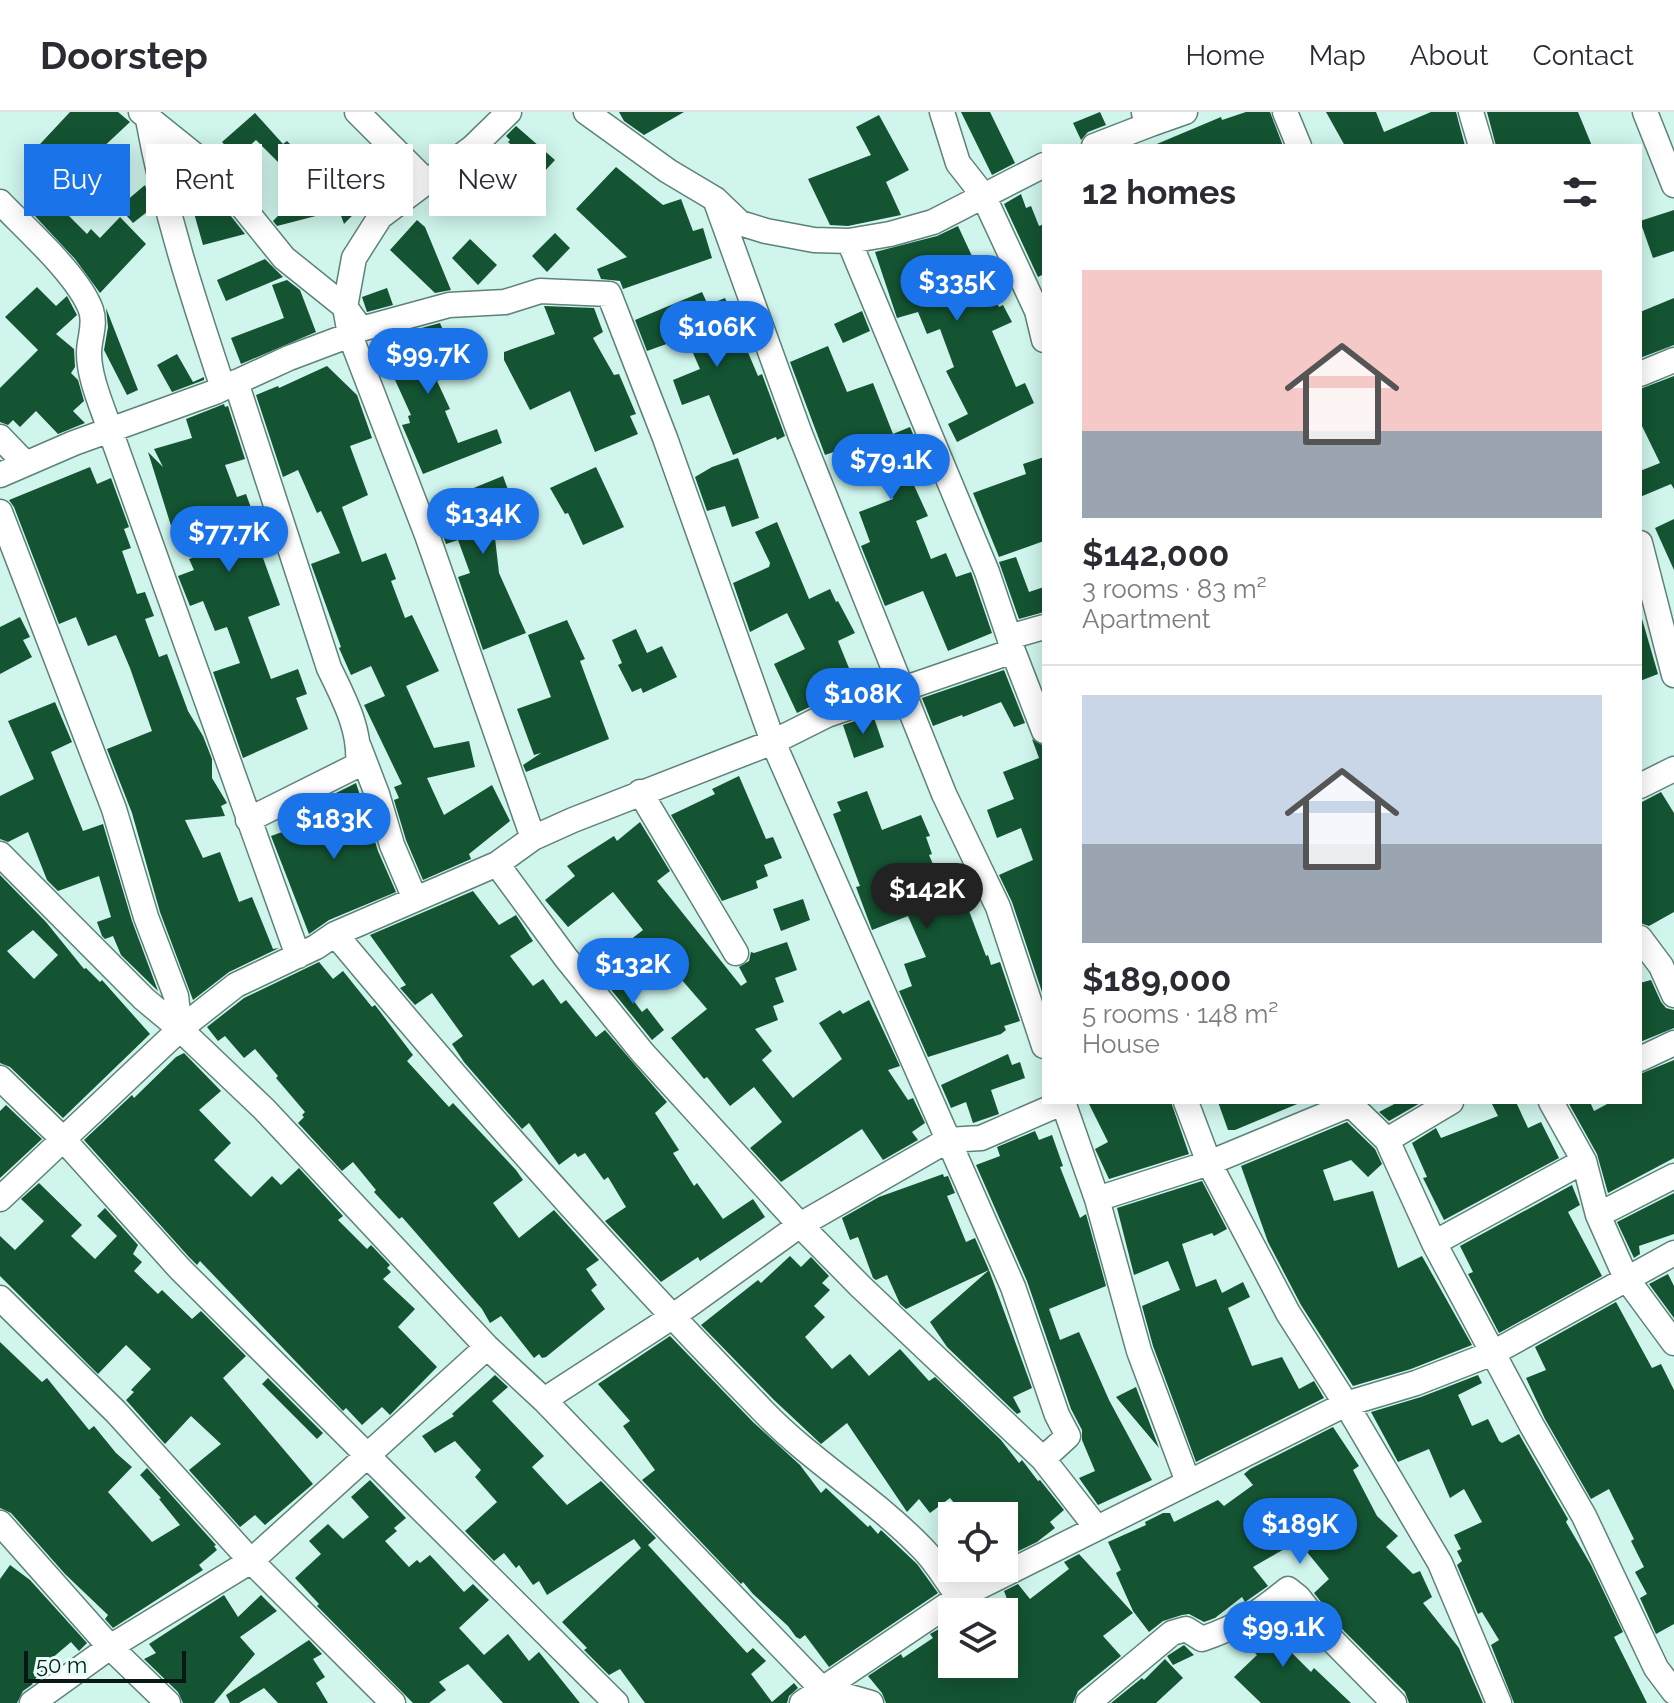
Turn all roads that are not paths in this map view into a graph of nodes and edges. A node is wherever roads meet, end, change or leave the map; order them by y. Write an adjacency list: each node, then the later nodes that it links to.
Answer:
1 (357, 112): 16 (street)
2 (509, 112): 16 (street)
3 (586, 112): 19 (street)
4 (942, 112): 18 (street)
5 (1185, 112): 10 (street)
6 (1285, 112): 13 (street)
7 (1471, 112): 14 (street)
8 (1645, 112): 17 (street)
9 (145, 115): 22 (street); 27 (street)
10 (1147, 118): 11 (street)
11 (1131, 140): 12 (street)
12 (1106, 144)
13 (1298, 144)
14 (1480, 144)
15 (1042, 166): 18 (street)
16 (426, 181): 22 (street)
17 (1674, 185)
18 (983, 195): 21 (street); 23 (street)
19 (715, 199): 21 (street); 37 (street)
20 (0, 202): 28 (street)
21 (849, 241): 35 (street)
22 (345, 307): 24 (street); 39 (street)
23 (1042, 332)
24 (350, 335): 27 (street); 45 (street)
25 (1674, 360): 26 (street)
26 (1642, 373)
27 (230, 385): 28 (street); 40 (street)
28 (110, 430): 30 (street); 44 (street)
29 (0, 437): 30 (street)
30 (25, 463): 31 (street)
31 (0, 475)
32 (0, 512): 54 (street)
33 (1642, 551): 36 (street)
34 (1042, 628): 35 (street)
35 (1011, 644): 37 (street); 38 (street)
36 (1674, 675)
37 (903, 690): 39 (street); 55 (street)
38 (1042, 726)
39 (773, 742): 43 (street); 67 (street)
40 (359, 747): 44 (street); 48 (street)
41 (1674, 769): 42 (street)
42 (1642, 785)
43 (640, 792): 45 (street); 51 (street)
44 (248, 820): 52 (street)
45 (533, 838): 47 (street)
46 (0, 854): 54 (street)
47 (497, 864): 48 (street); 75 (street)
48 (415, 899): 49 (street)
49 (335, 934): 52 (street); 80 (street)
50 (1642, 941): 53 (street)
51 (736, 953)
52 (298, 956): 54 (street)
53 (1674, 995)
54 (180, 1029): 66 (street); 82 (street)
55 (1042, 1040)
56 (1674, 1043): 57 (street)
57 (1642, 1058)
58 (0, 1078): 66 (street)
59 (1059, 1104): 67 (street)
60 (1065, 1104): 73 (street)
61 (1187, 1104): 70 (street)
62 (1346, 1104): 70 (street)
63 (1349, 1104): 68 (street)
64 (1448, 1104): 68 (street)
65 (1552, 1104): 69 (street)
66 (63, 1139): 72 (street); 86 (street)
67 (948, 1140): 75 (street); 87 (street)
68 (1387, 1140): 76 (street)
69 (1584, 1161): 74 (street); 76 (street)
70 (1209, 1163): 73 (street); 85 (street)
71 (1674, 1176): 74 (street)
72 (0, 1199)
73 (1097, 1199): 88 (street)
74 (1598, 1215): 78 (street)
75 (800, 1225): 80 (street); 87 (street)
76 (1434, 1243): 83 (street)
77 (1674, 1253): 78 (street)
78 (1626, 1278): 81 (street); 83 (street)
79 (0, 1298): 91 (street)
80 (672, 1317): 84 (street); 92 (street)
81 (1674, 1343)
82 (487, 1347): 84 (street); 86 (street)
83 (1493, 1353): 85 (street); 94 (street)
84 (544, 1400): 95 (street)
85 (1346, 1404): 88 (street); 103 (street)
86 (368, 1455): 91 (street); 99 (street)
87 (1043, 1459): 90 (street)
88 (1188, 1482): 90 (street)
89 (0, 1523): 93 (street)
90 (1096, 1527): 92 (street)
91 (251, 1561): 93 (street); 98 (street)
92 (959, 1597): 95 (street)
93 (110, 1647): 96 (street); 97 (street)
94 (1674, 1692)
95 (812, 1696): 100 (street)
96 (32, 1703)
97 (168, 1703)
98 (393, 1703)
99 (616, 1703)
100 (871, 1703)
101 (1088, 1703): 102 (street)
102 (1394, 1703)
103 (1499, 1703)

